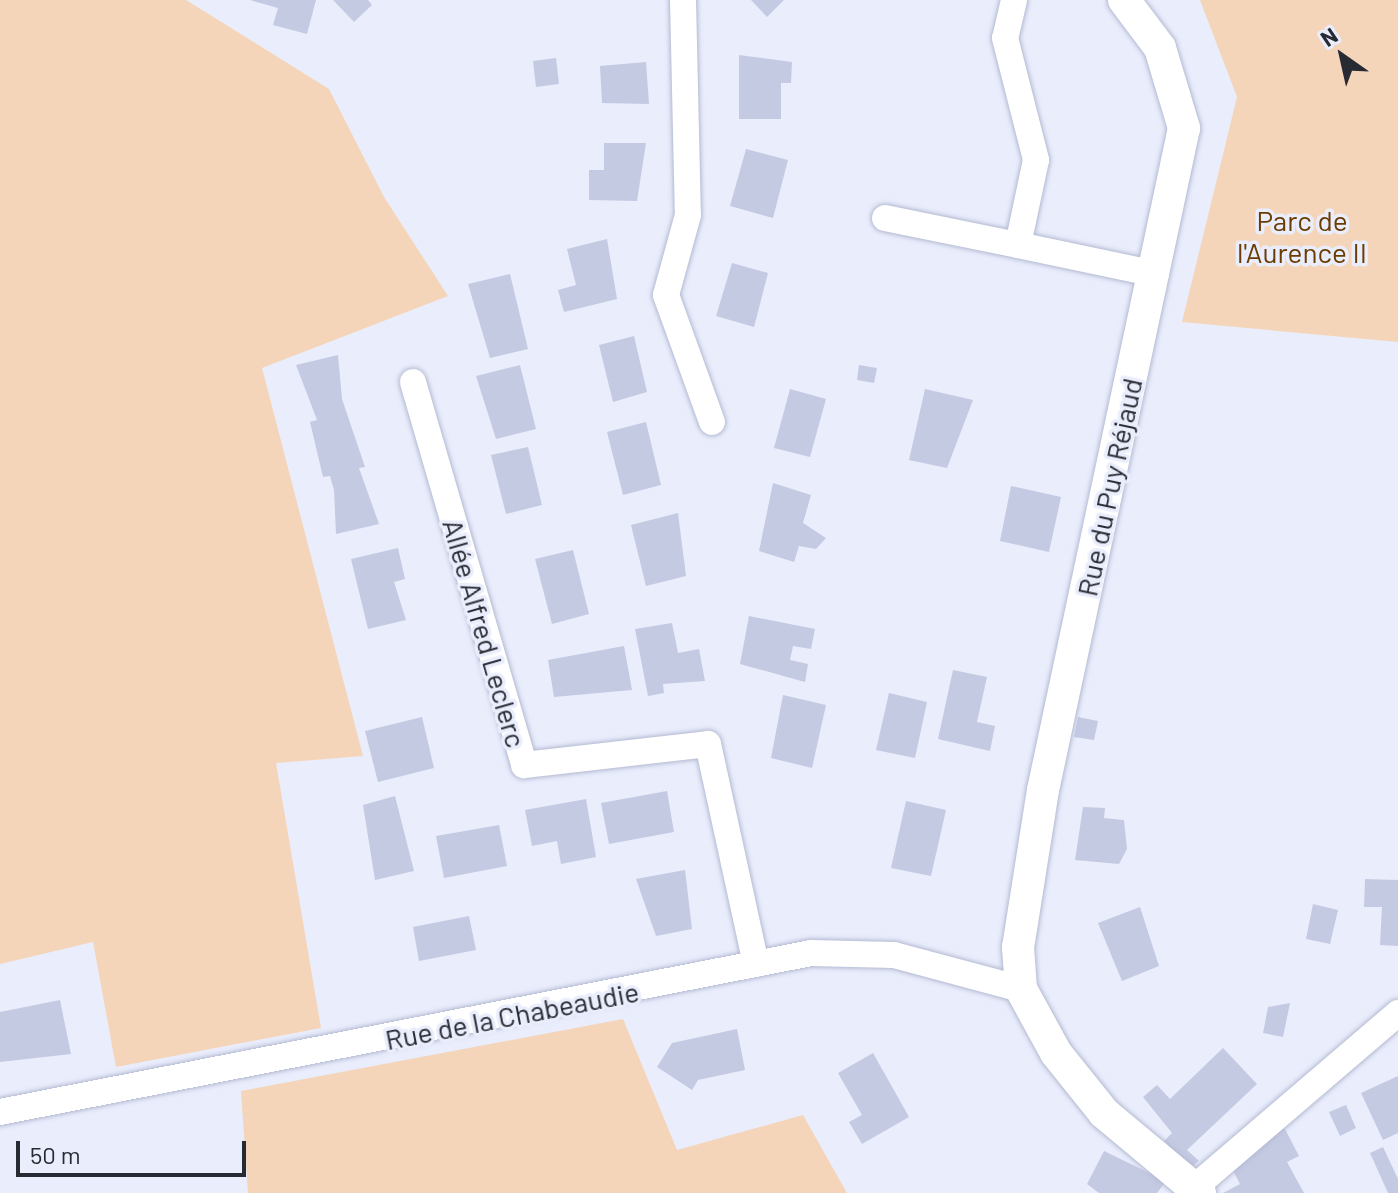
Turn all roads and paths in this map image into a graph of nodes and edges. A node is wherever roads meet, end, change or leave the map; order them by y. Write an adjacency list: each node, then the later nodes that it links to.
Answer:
1 (683, 0): 8 (street)
2 (1014, 0): 5 (street)
3 (1124, 0): 6 (street, Rue du Puy Réjaud)
4 (885, 218): 5 (street)
5 (1018, 245): 6 (street)
6 (1156, 274): 10 (street, Rue du Puy Réjaud)
7 (413, 382): 9 (street, Allée Alfred Leclerc)
8 (712, 422)
9 (756, 964): 10 (street, Rue de la Chabeaudie); 12 (street, Rue de la Chabeaudie)
10 (1021, 989): 13 (street)
11 (1398, 1013): 13 (street)
12 (0, 1112)
13 (1194, 1191)

